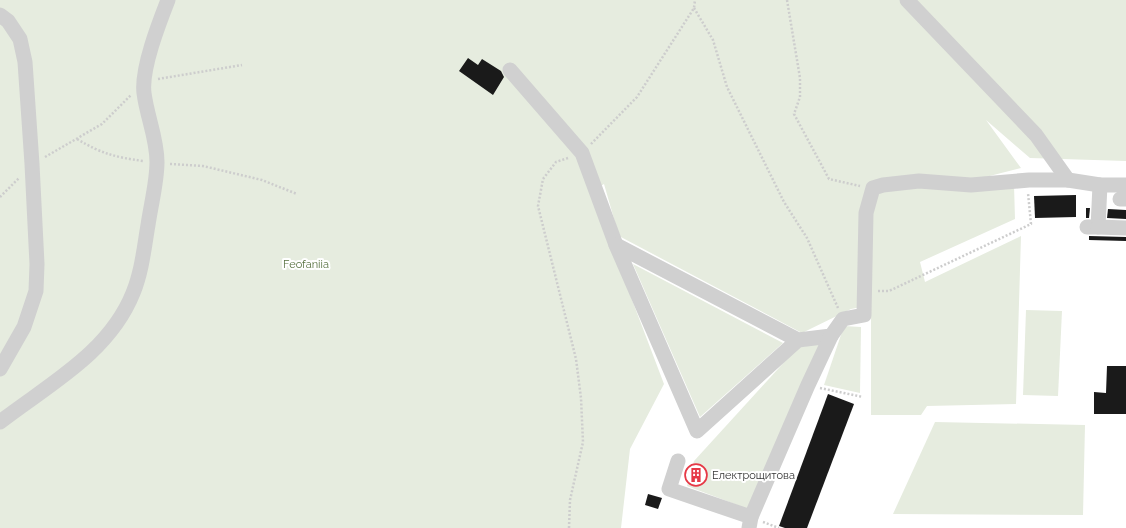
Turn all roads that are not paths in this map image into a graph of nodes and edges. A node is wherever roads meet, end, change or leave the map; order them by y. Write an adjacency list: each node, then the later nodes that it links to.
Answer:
1 (168, 0): 13 (street)
2 (907, 0): 5 (street)
3 (0, 15): 12 (street)
4 (510, 70): 9 (street)
5 (1068, 180): 6 (street); 10 (street)
6 (1100, 185): 7 (street); 8 (street)
7 (1126, 185)
8 (1126, 228)
9 (616, 246): 11 (street); 11 (street)
10 (831, 336): 11 (street); 15 (street)
11 (798, 340)
12 (0, 369)
13 (0, 422)
14 (678, 461): 15 (street)
15 (750, 522)

